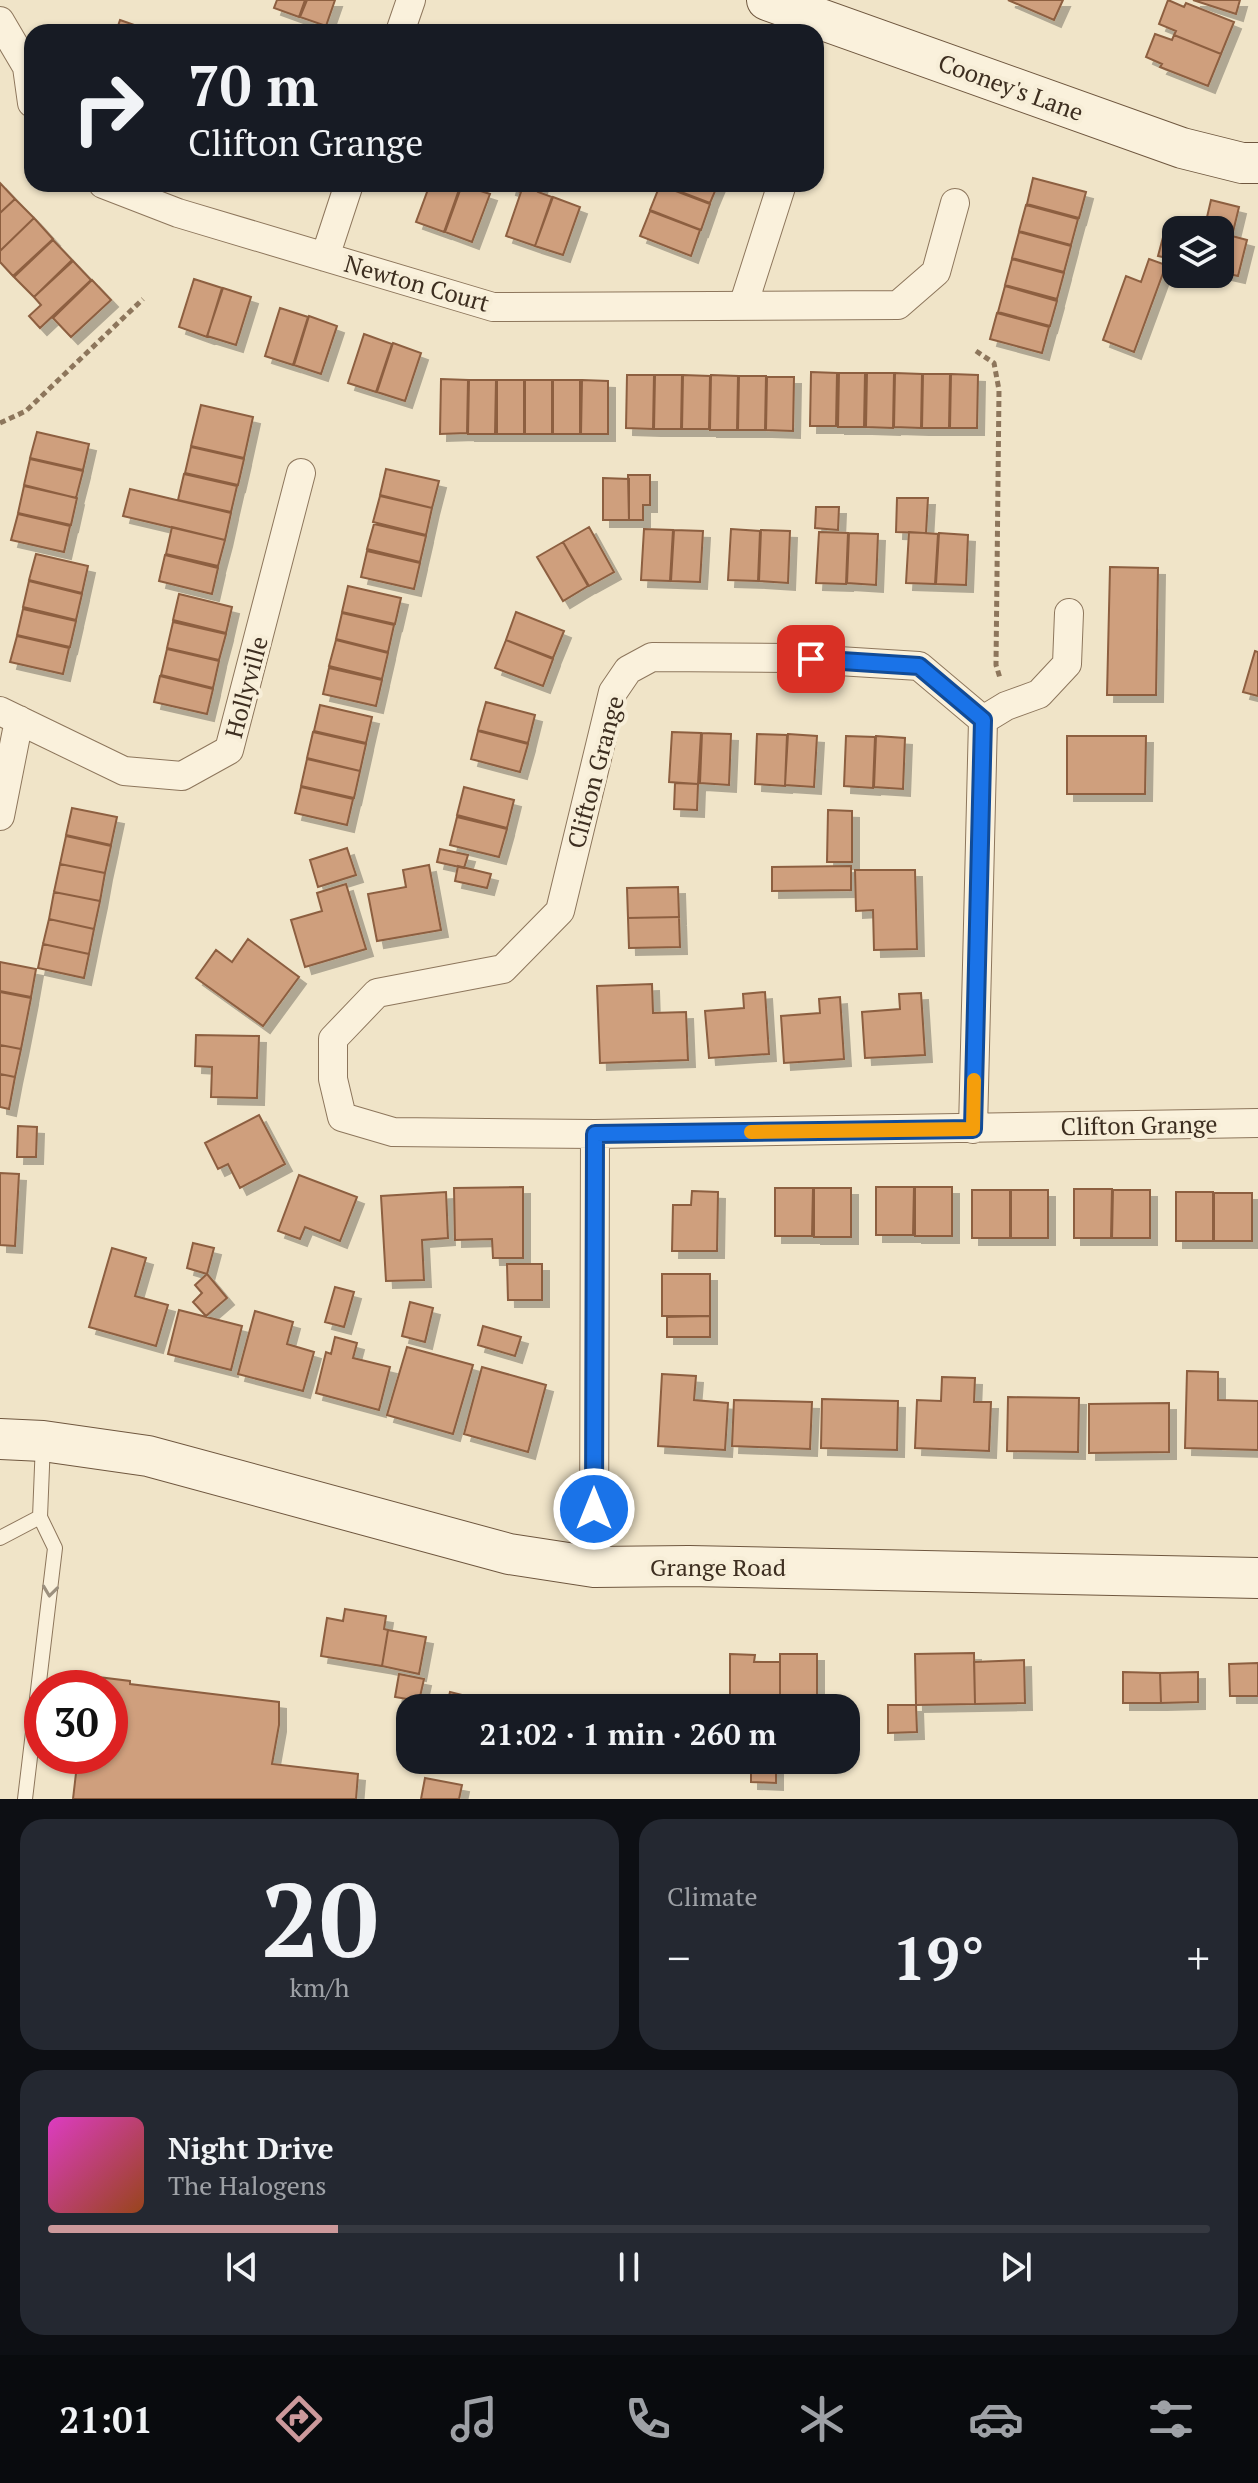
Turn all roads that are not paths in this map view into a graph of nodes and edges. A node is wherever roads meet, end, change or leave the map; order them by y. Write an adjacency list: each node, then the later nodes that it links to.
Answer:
1 (411, 0): 4 (street)
2 (767, 0): 6 (main road, Cooney's Lane)
3 (0, 21): 5 (street)
4 (403, 24)
5 (24, 62)
6 (1258, 163)
7 (124, 192): 11 (street, Newton Court)
8 (346, 192): 11 (street)
9 (779, 192): 12 (street)
10 (955, 203): 12 (street, Newton Court)
11 (325, 257): 12 (street, Newton Court)
12 (743, 306)
13 (301, 473): 16 (street, Hollyville)
14 (1069, 613): 15 (street)
15 (994, 713): 19 (street); 20 (street, Clifton Grange)
16 (10, 715): 17 (street)
17 (0, 816)
18 (1258, 1123): 19 (street, Clifton Grange)
19 (973, 1129): 20 (street, Clifton Grange)
20 (595, 1134): 25 (street)
21 (0, 1439): 22 (main road, Grange Road)
22 (43, 1441): 23 (lane); 25 (main road, Grange Road)
23 (40, 1517): 24 (lane); 27 (lane, one-way to 27)
24 (0, 1538)
25 (594, 1567): 26 (main road, Grange Road)
26 (1258, 1578)
27 (25, 1799)

